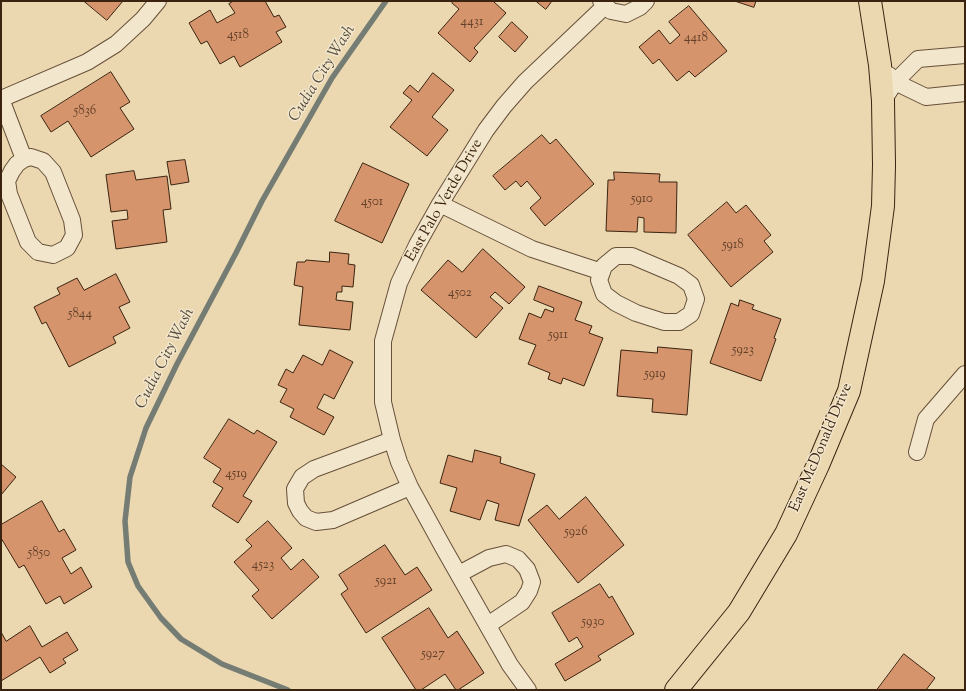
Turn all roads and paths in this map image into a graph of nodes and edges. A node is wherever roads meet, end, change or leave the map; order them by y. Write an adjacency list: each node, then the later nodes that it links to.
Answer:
1 (158, 1): 9 (street)
2 (646, 1): 4 (street, East Palo Verde Drive)
3 (870, 1): 6 (main road, East McDonald Drive)
4 (603, 3): 12 (street, East Palo Verde Drive)
5 (965, 55): 7 (street)
6 (880, 65): 7 (street); 10 (main road, East McDonald Drive)
7 (895, 82): 8 (street); 10 (street)
8 (965, 93)
9 (1, 99): 11 (street)
10 (883, 101): 21 (main road, East McDonald Drive)
11 (24, 159): 11 (street)
12 (440, 204): 13 (street); 15 (street, East Palo Verde Drive)
13 (602, 272): 13 (street)
14 (965, 374): 16 (street)
15 (392, 440): 17 (street, East Palo Verde Drive); 17 (street)
16 (917, 452)
17 (410, 487): 18 (street, East Palo Verde Drive)
18 (459, 574): 19 (street, East Palo Verde Drive); 19 (street)
19 (488, 625): 20 (street, East Palo Verde Drive)
20 (528, 690)
21 (676, 690)

